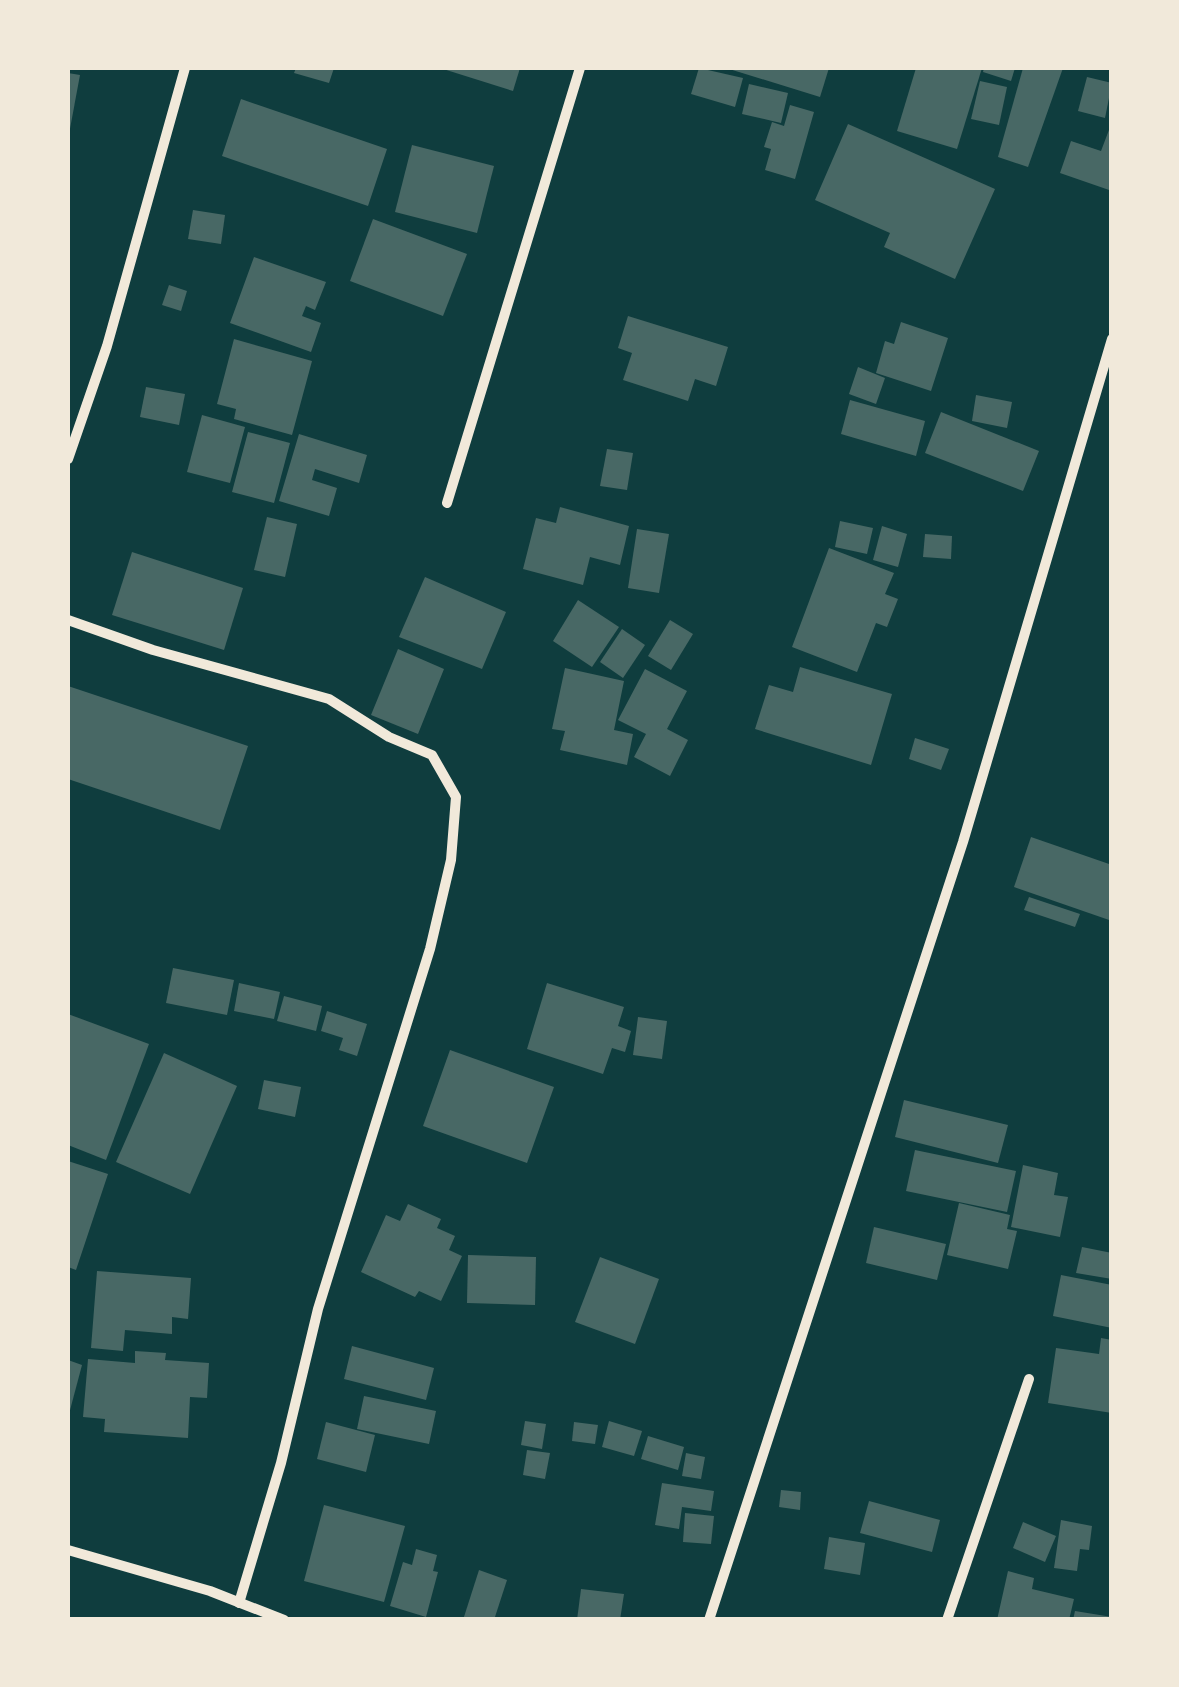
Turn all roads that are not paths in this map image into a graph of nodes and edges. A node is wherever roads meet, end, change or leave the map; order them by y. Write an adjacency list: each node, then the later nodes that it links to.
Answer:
1 (185, 68): 4 (street)
2 (580, 68): 5 (street)
3 (1112, 338): 11 (street)
4 (68, 459)
5 (447, 503)
6 (68, 620): 9 (street)
7 (1029, 1379): 12 (street)
8 (68, 1550): 9 (street)
9 (239, 1603): 10 (street)
10 (284, 1620)
11 (709, 1620)
12 (947, 1620)

